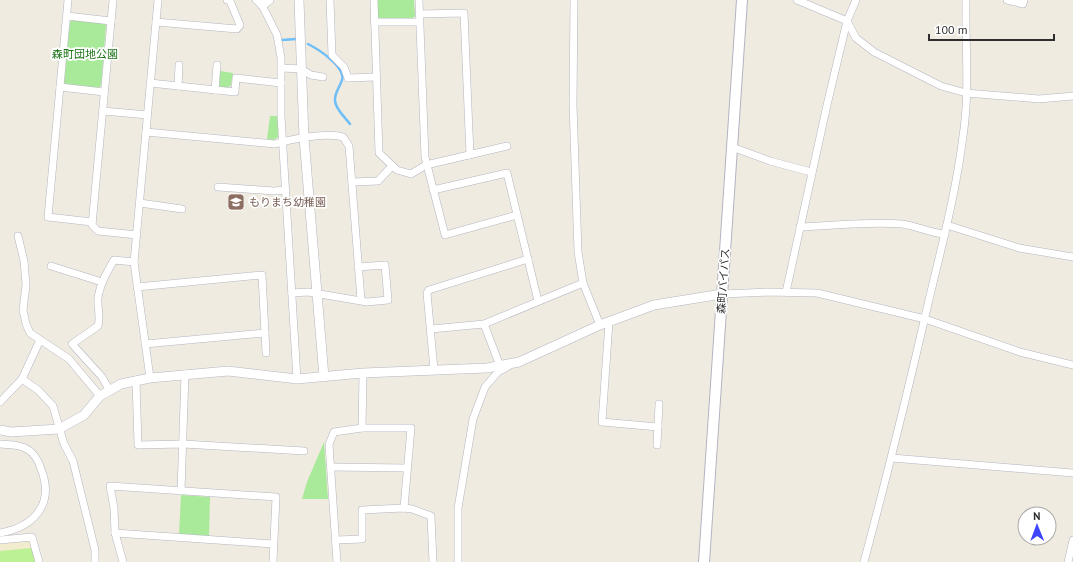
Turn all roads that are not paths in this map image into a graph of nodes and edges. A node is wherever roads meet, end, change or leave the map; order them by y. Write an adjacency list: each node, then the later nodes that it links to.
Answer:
1 (68, 0): 17 (street)
2 (113, 0): 19 (street)
3 (158, 0): 21 (street)
4 (227, 0): 21 (street)
5 (299, 0): 26 (street)
6 (330, 0): 28 (street)
7 (374, 0): 22 (street)
8 (418, 0): 18 (street)
9 (574, 0): 67 (street)
10 (742, 0): 43 (main road, 森町バイパス)
11 (797, 0): 20 (street)
12 (856, 0): 20 (street)
13 (966, 0): 35 (street)
14 (1007, 0): 15 (street)
15 (1024, 0)
16 (262, 2): 25 (street)
17 (67, 16): 19 (street); 32 (street)
18 (419, 18): 22 (street); 44 (street); 45 (street)
19 (111, 21): 34 (street)
20 (847, 21): 35 (street); 47 (street)
21 (156, 22): 30 (street)
22 (374, 22): 28 (street)
23 (180, 66): 31 (street)
24 (217, 66): 33 (street)
25 (282, 68): 26 (street); 29 (street)
26 (301, 69): 27 (street); 40 (street)
27 (323, 77)
28 (376, 77): 46 (street)
29 (281, 83): 33 (street); 41 (street)
30 (150, 84): 31 (street); 38 (street)
31 (178, 86): 33 (street)
32 (60, 87): 34 (street); 55 (street)
33 (215, 90)
34 (104, 92): 37 (street)
35 (966, 93): 36 (street); 56 (street)
36 (1073, 96)
37 (103, 111): 38 (street); 55 (street)
38 (148, 115): 39 (street)
39 (146, 132): 41 (street); 52 (street)
40 (304, 138): 41 (street); 48 (street); 71 (street)
41 (283, 142): 50 (street)
42 (507, 146): 44 (street)
43 (732, 147): 47 (street); 72 (main road, 森町バイパス)
44 (470, 155): 45 (street)
45 (426, 165): 46 (street); 51 (street)
46 (392, 166): 48 (street)
47 (811, 172): 57 (street)
48 (352, 182): 65 (street)
49 (218, 188): 50 (street)
50 (286, 190): 70 (street)
51 (433, 190): 54 (street); 54 (street)
52 (140, 203): 53 (street); 59 (street)
53 (182, 209)
54 (517, 215): 62 (street)
55 (92, 222): 59 (street)
56 (947, 225): 58 (street); 61 (street)
57 (800, 228): 58 (street); 69 (street)
58 (945, 234): 75 (street)
59 (137, 235): 63 (street)
60 (18, 236): 81 (street)
61 (1073, 257)
62 (528, 259): 74 (street); 79 (street)
63 (134, 262): 66 (street); 68 (street)
64 (51, 266): 66 (street)
65 (358, 267): 73 (street); 73 (street)
66 (102, 282): 95 (street)
67 (583, 283): 74 (street); 78 (street)
68 (137, 287): 80 (street); 82 (street)
69 (786, 292): 72 (street); 75 (street)
70 (292, 293): 71 (street); 93 (street)
71 (315, 293): 73 (street); 90 (street)
72 (722, 294): 76 (street); 126 (main road, 森町バイパス)
73 (361, 300)
74 (538, 301): 77 (street)
75 (925, 319): 85 (street); 107 (street)
76 (609, 322): 78 (street); 99 (street)
77 (484, 324): 79 (street); 86 (street)
78 (600, 325): 84 (street)
79 (430, 329): 87 (street)
80 (265, 333): 82 (street); 83 (street)
81 (40, 340): 92 (street); 96 (street)
82 (146, 344): 91 (street)
83 (266, 353)
84 (519, 362): 86 (street); 125 (street)
85 (1073, 365)
86 (500, 366): 87 (street)
87 (434, 370): 88 (street)
88 (363, 373): 90 (street); 100 (street)
89 (185, 374): 91 (street); 93 (street); 104 (street)
90 (324, 377): 93 (street)
91 (150, 378): 94 (street)
92 (22, 379): 97 (street); 101 (street)
93 (297, 379)
94 (136, 380): 95 (street); 104 (street)
95 (110, 391): 96 (street)
96 (100, 396): 101 (street)
97 (0, 402)
98 (659, 404): 99 (street)
99 (658, 427): 105 (street)
100 (362, 428): 108 (street); 109 (street)
101 (59, 429): 102 (street); 120 (street)
102 (0, 430)
103 (0, 444): 113 (street)
104 (183, 444): 106 (street); 111 (street)
105 (656, 445)
106 (304, 451)
107 (892, 458): 110 (street); 127 (street)
108 (331, 467): 109 (street); 116 (street)
109 (407, 468): 112 (street)
110 (1073, 473)
111 (181, 491): 114 (street); 118 (street)
112 (404, 508): 116 (street); 124 (street)
113 (0, 533)
114 (115, 533): 118 (street); 121 (street)
115 (0, 540): 119 (street)
116 (337, 540): 123 (street)
117 (1073, 540): 128 (street)
118 (273, 544): 122 (street)
119 (39, 562)
120 (95, 562)
121 (123, 562)
122 (273, 562)
123 (337, 562)
124 (432, 562)
125 (458, 562)
126 (704, 562)
127 (864, 562)
128 (1068, 562)

